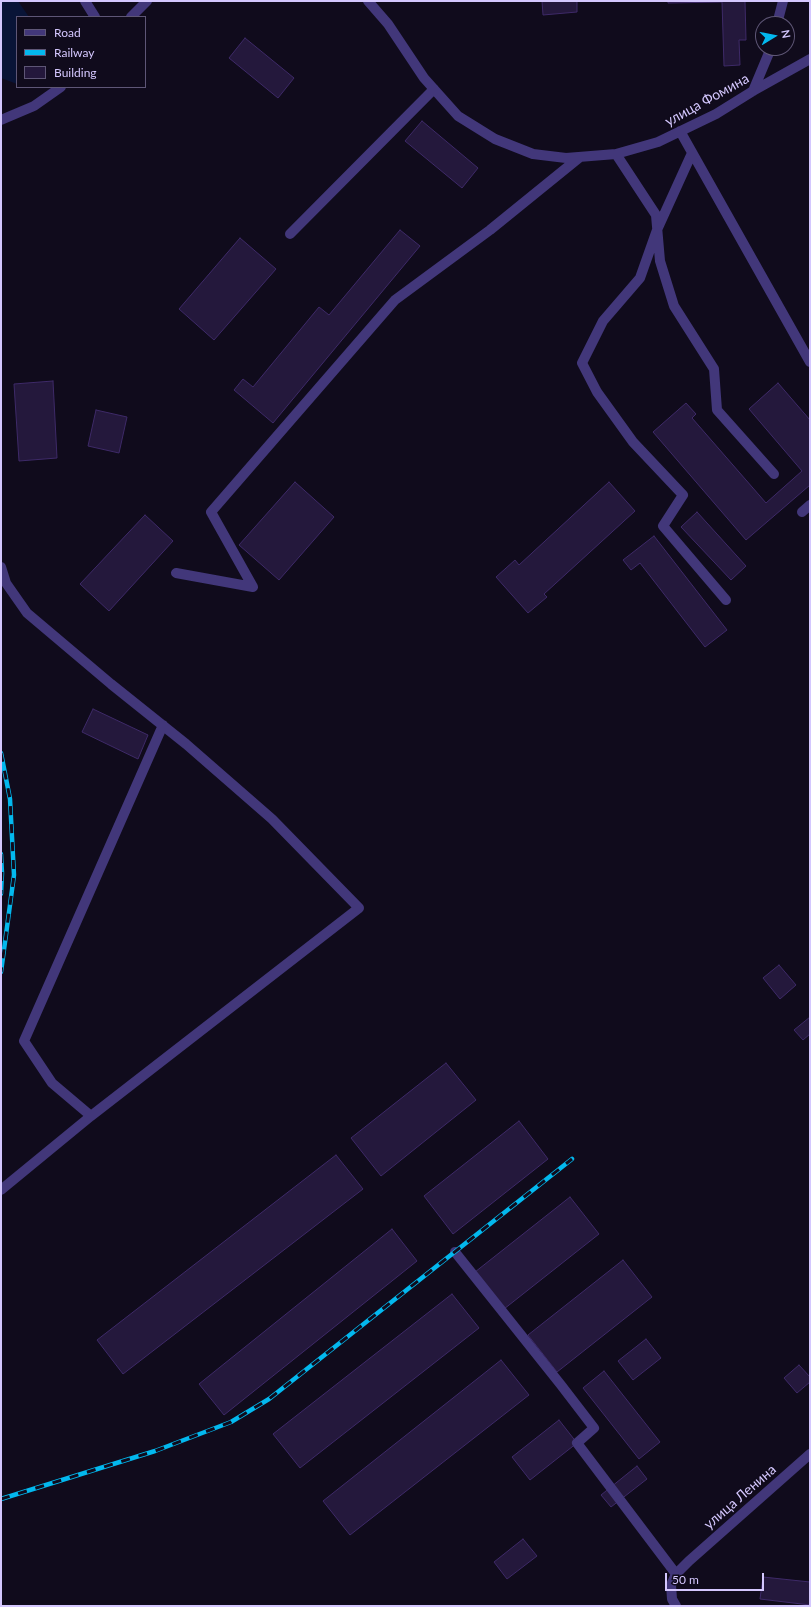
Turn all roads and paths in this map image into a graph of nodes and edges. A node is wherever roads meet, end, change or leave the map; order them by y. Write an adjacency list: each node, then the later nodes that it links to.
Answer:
1 (85, 1): 5 (street)
2 (147, 1): 6 (street)
3 (368, 1): 11 (street, улица Фомина)
4 (783, 1): 7 (street)
5 (94, 16)
6 (132, 16)
7 (779, 16)
8 (768, 56): 12 (street)
9 (810, 59): 12 (street, улица Фомина)
10 (60, 88): 13 (street)
11 (434, 89): 17 (street, улица Фомина); 19 (street)
12 (753, 91): 14 (street, улица Фомина)
13 (1, 120)
14 (680, 131): 15 (street); 16 (street, улица Фомина)
15 (692, 153): 18 (street); 20 (street)
16 (616, 154): 17 (street, улица Фомина); 18 (street)
17 (580, 157): 25 (street)
18 (657, 230): 21 (street); 26 (street)
19 (290, 234)
20 (810, 362)
21 (774, 474)
22 (810, 505): 23 (street)
23 (802, 512)
24 (1, 567): 27 (street)
25 (176, 574)
26 (726, 600)
27 (163, 725): 28 (street); 28 (street)
28 (91, 1116): 29 (street)
29 (1, 1190)
30 (455, 1252): 32 (street)
31 (810, 1454): 32 (street, улица Ленина)
32 (676, 1574): 33 (street)
33 (676, 1606)

